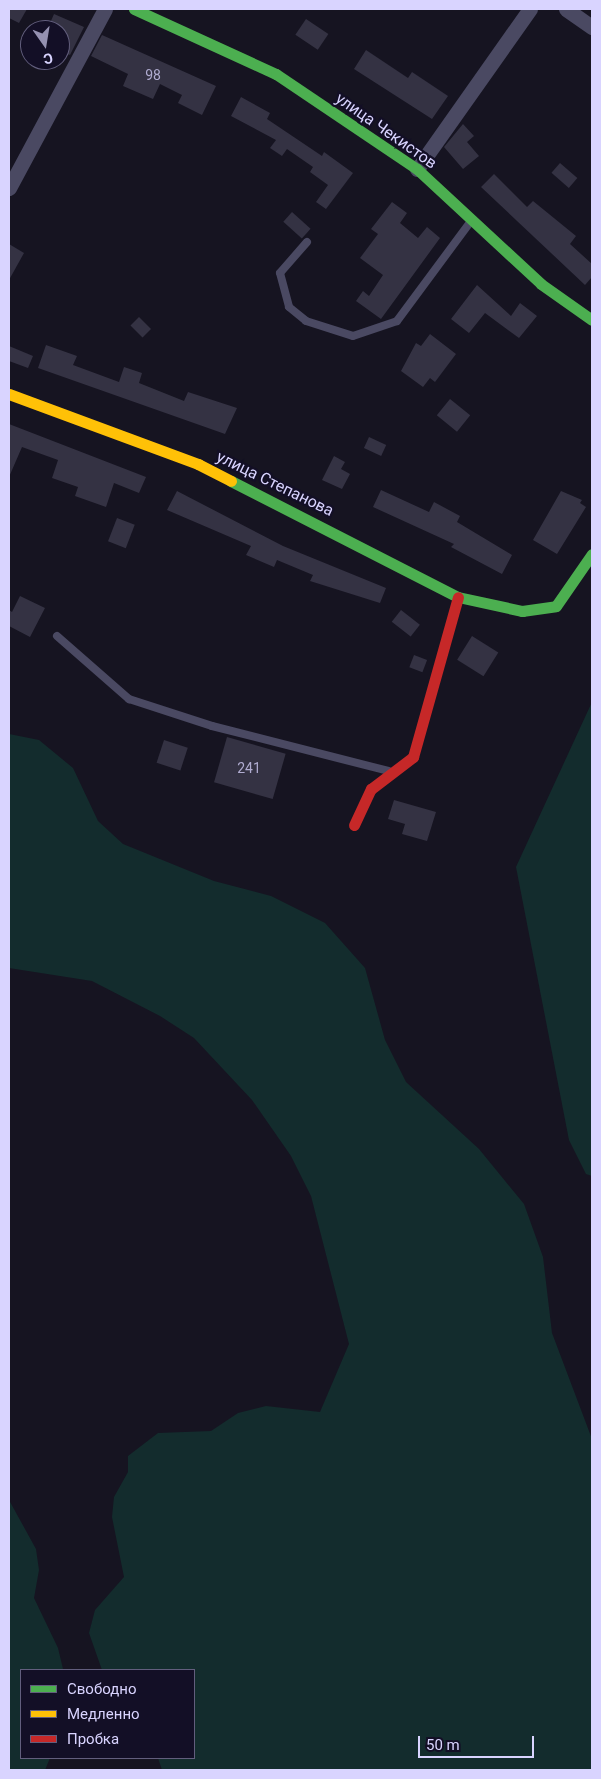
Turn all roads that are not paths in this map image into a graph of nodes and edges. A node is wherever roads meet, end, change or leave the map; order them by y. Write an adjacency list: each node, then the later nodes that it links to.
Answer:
1 (105, 9): 7 (street)
2 (134, 9): 6 (street, улица Чекистов)
3 (530, 9): 6 (street)
4 (566, 9): 5 (street)
5 (592, 27)
6 (417, 169): 8 (street, улица Чекистов)
7 (9, 188)
8 (472, 221): 9 (lane); 10 (street, улица Чекистов)
9 (307, 242)
10 (592, 320)
11 (9, 394): 13 (street, улица Степанова)
12 (592, 554): 13 (street, улица Степанова)
13 (458, 597): 15 (street)
14 (57, 636): 15 (lane)
15 (393, 772): 16 (street)
16 (354, 825)

